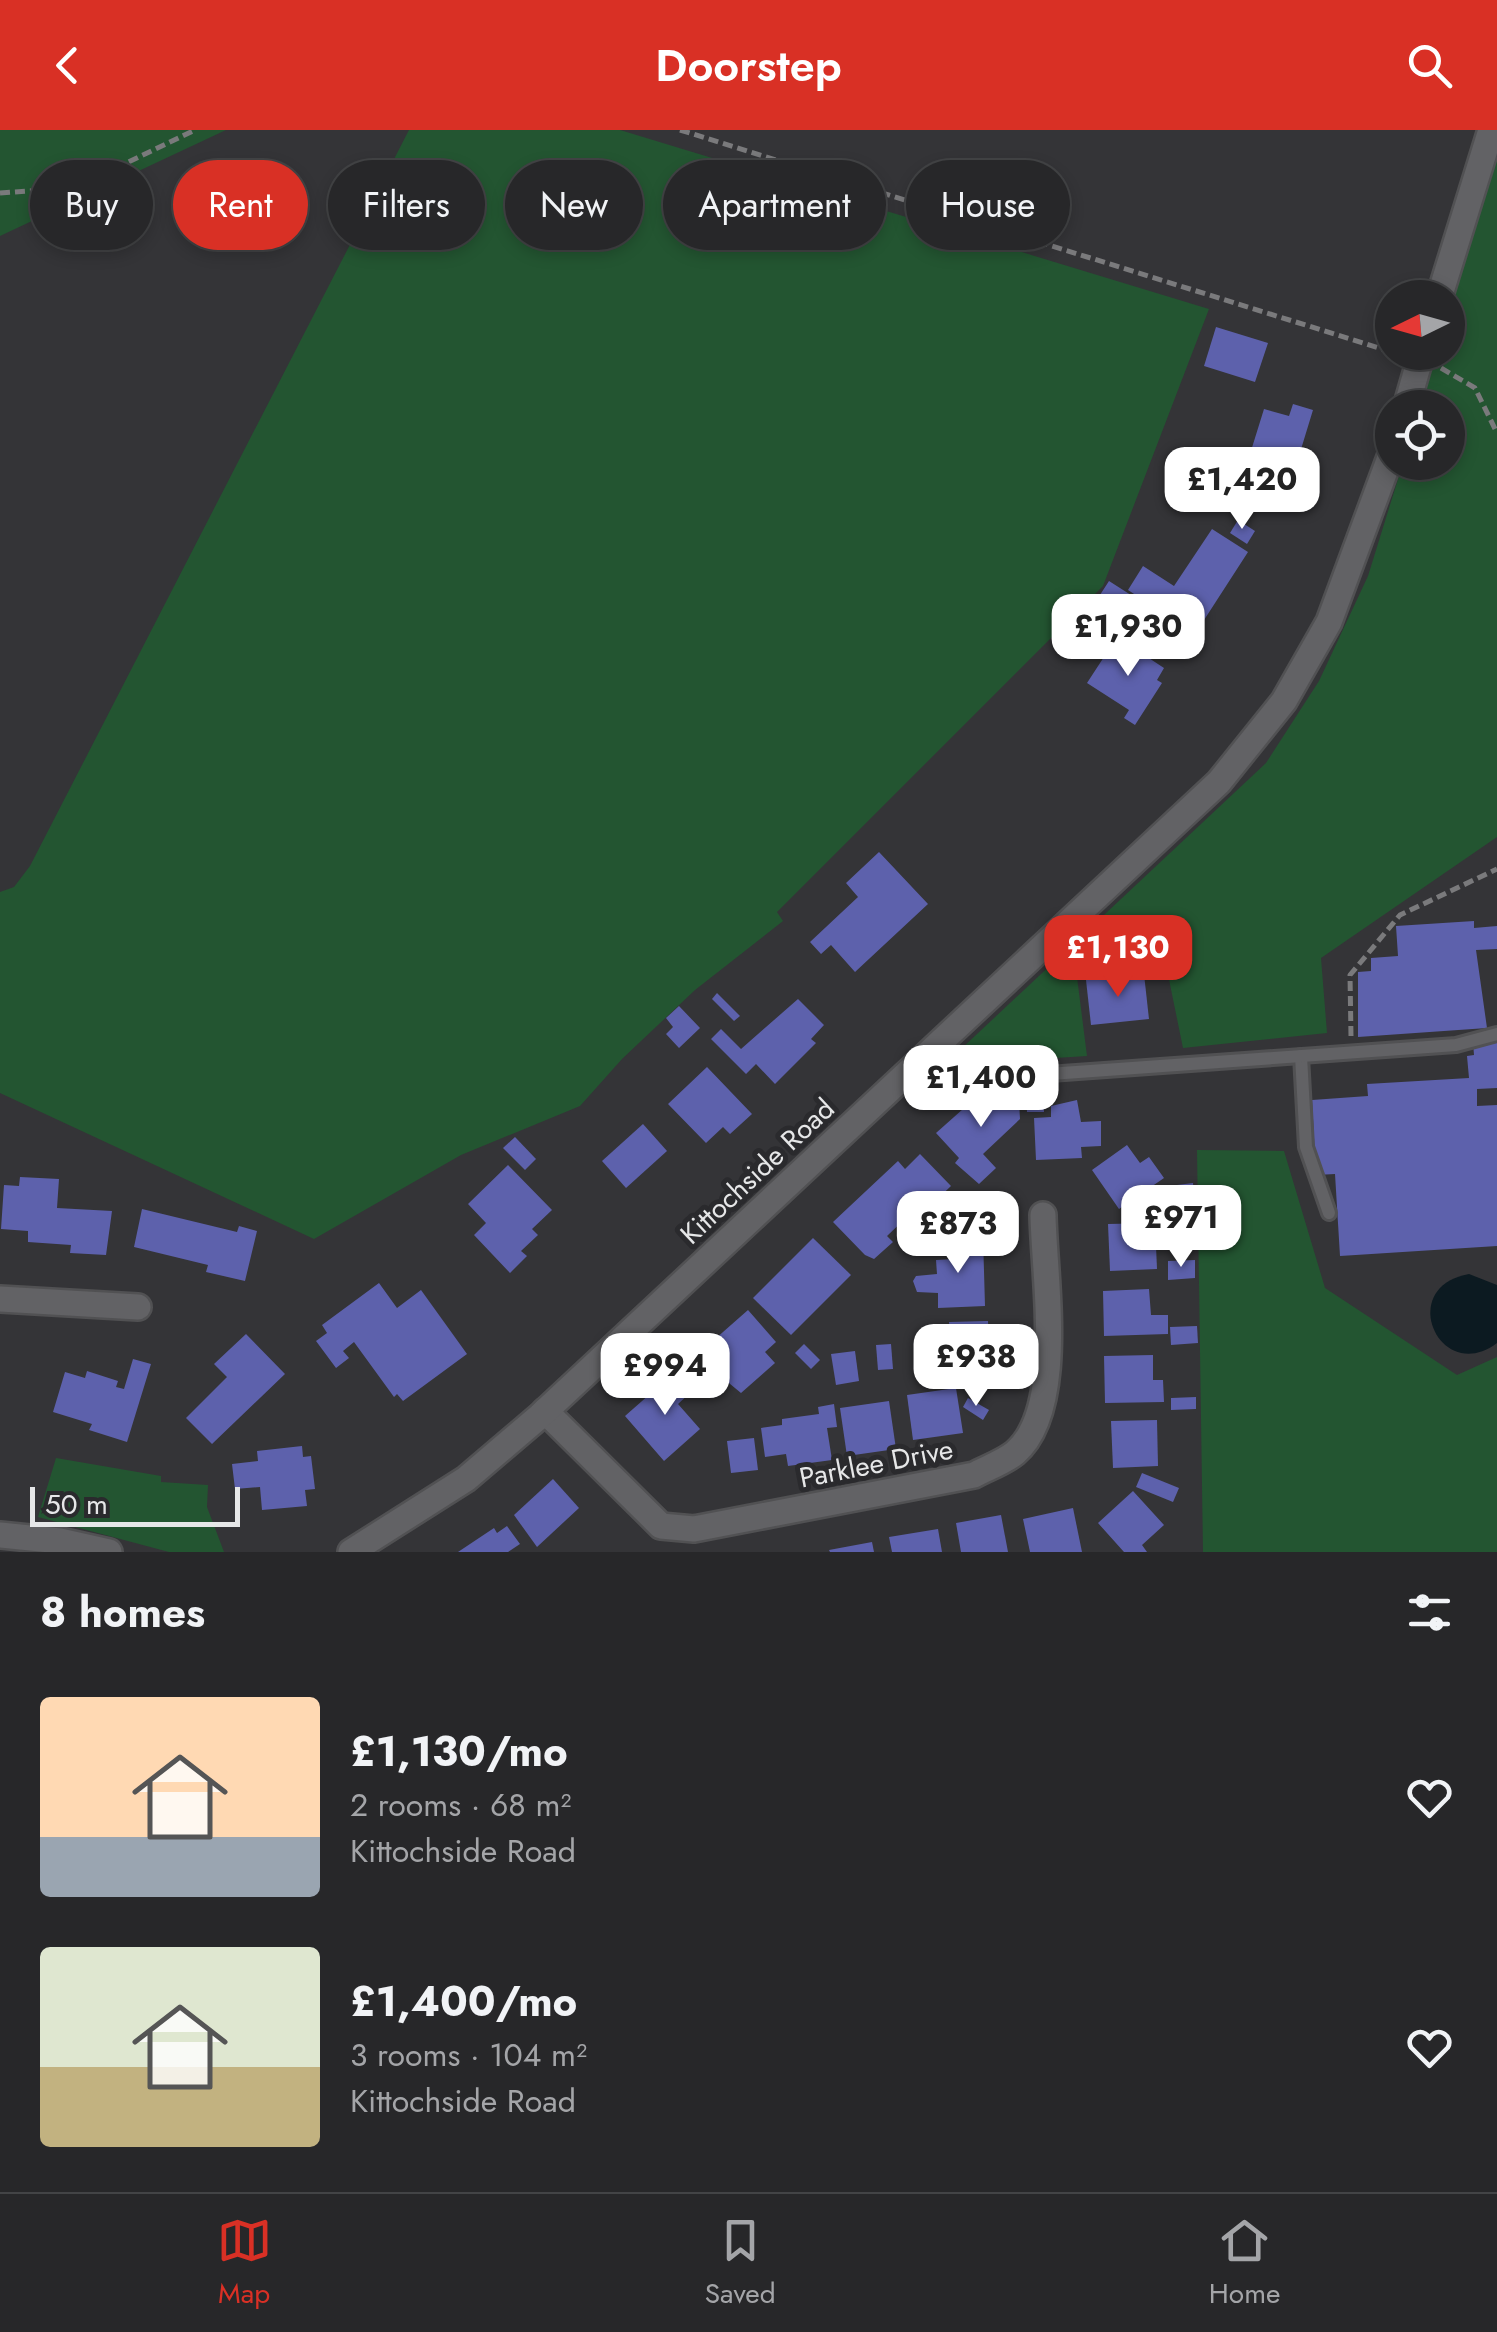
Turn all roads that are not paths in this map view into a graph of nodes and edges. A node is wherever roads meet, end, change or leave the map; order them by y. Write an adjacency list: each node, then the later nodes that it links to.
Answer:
1 (1491, 130): 2 (street)
2 (1445, 280)
3 (1382, 480): 6 (street, Kittochside Road)
4 (1497, 1034): 5 (lane)
5 (1301, 1056): 6 (lane); 7 (lane)
6 (914, 1065): 11 (street, Kittochside Road)
7 (1329, 1213)
8 (1044, 1215): 11 (street, Parklee Drive)
9 (0, 1298): 10 (street)
10 (138, 1306)
11 (545, 1411): 14 (street, Kittochside Road)
12 (0, 1536): 13 (street)
13 (109, 1552)
14 (350, 1552)

